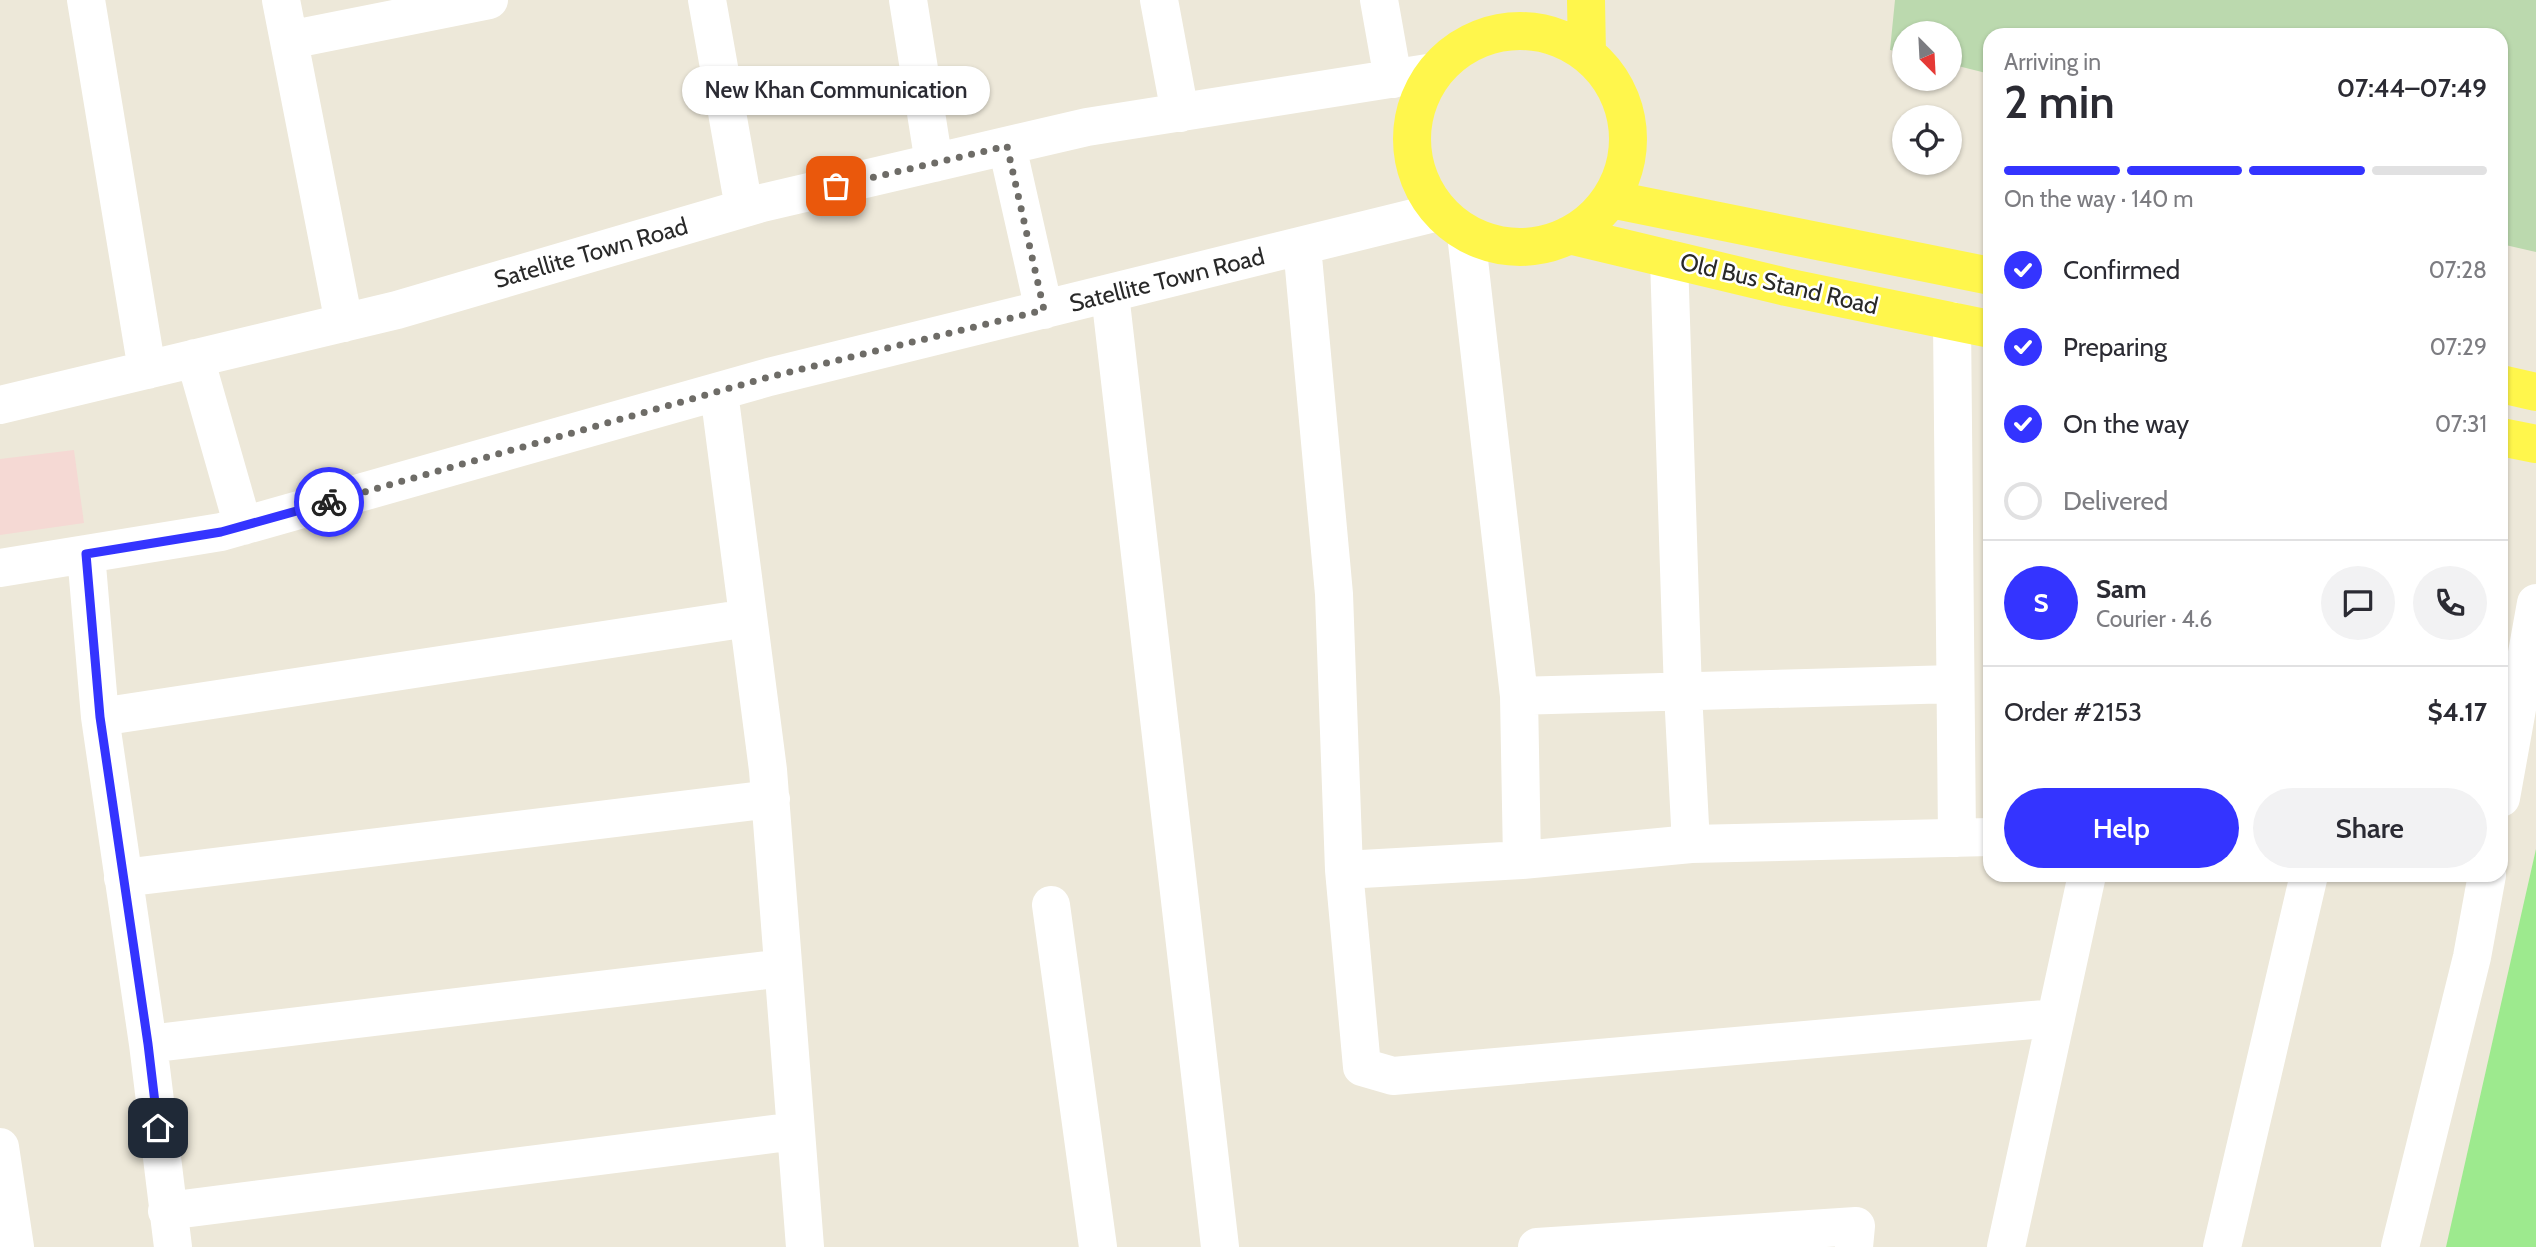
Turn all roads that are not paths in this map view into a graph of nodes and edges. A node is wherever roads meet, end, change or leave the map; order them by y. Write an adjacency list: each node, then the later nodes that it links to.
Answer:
1 (86, 0): 29 (street)
2 (281, 0): 9 (street)
3 (489, 0): 9 (street)
4 (707, 0): 17 (street)
5 (908, 0): 15 (street)
6 (1159, 0): 13 (street)
7 (1379, 0): 12 (street)
8 (1586, 0): 10 (main road)
9 (289, 40): 26 (street)
10 (1587, 54): 11 (main road); 16 (main road)
11 (1434, 72): 12 (street, Satellite Town Road); 18 (main road)
12 (1393, 79): 13 (street, Satellite Town Road)
13 (1180, 113): 14 (street, Satellite Town Road)
14 (1007, 146): 15 (street, Satellite Town Road); 24 (street)
15 (934, 163): 17 (street, Satellite Town Road)
16 (1610, 199): 19 (main road); 22 (main road, Old Bus Stand Road)
17 (744, 208): 26 (street, Satellite Town Road)
18 (1452, 223): 19 (main road); 20 (street, Satellite Town Road); 43 (street)
19 (1569, 235): 21 (main road, Old Bus Stand Road)
20 (1302, 246): 23 (street, Satellite Town Road); 50 (street)
21 (1669, 259): 25 (main road, Old Bus Stand Road); 42 (street)
22 (1983, 275)
23 (1110, 294): 24 (street, Satellite Town Road); 66 (street)
24 (1044, 310): 31 (street, Satellite Town Road)
25 (1952, 321): 27 (main road, Old Bus Stand Road); 41 (street)
26 (344, 323): 28 (street, Satellite Town Road)
27 (1983, 328)
28 (195, 358): 29 (street, Satellite Town Road); 36 (street)
29 (146, 370): 33 (street, Satellite Town Road)
30 (2508, 386): 32 (main road)
31 (719, 392): 36 (street, Satellite Town Road); 40 (street)
32 (2536, 392)
33 (0, 405)
34 (2508, 438): 35 (main road)
35 (2536, 444)
36 (243, 526): 37 (street, Satellite Town Road)
37 (86, 554): 38 (street, Satellite Town Road); 44 (street)
38 (0, 568)
39 (2536, 603): 45 (street)
40 (748, 618): 44 (street); 46 (street)
41 (1955, 684): 42 (street); 47 (street)
42 (1683, 692): 43 (street); 48 (street)
43 (1519, 696): 49 (street)
44 (100, 717): 51 (street)
45 (2508, 759)
46 (771, 799): 51 (street); 56 (street)
47 (1973, 838): 48 (street)
48 (1691, 844): 49 (street)
49 (1522, 860): 50 (street)
50 (1344, 870): 57 (street)
51 (123, 878): 58 (street)
52 (2085, 882): 57 (street)
53 (2307, 882): 69 (street)
54 (2486, 882): 70 (street)
55 (1051, 905): 65 (street)
56 (783, 968): 58 (street); 59 (street)
57 (2056, 1018): 68 (street)
58 (148, 1044): 61 (street)
59 (796, 1131): 61 (street); 64 (street)
60 (0, 1147): 63 (street)
61 (170, 1229)
62 (1855, 1236): 67 (street)
63 (15, 1247)
64 (805, 1247)
65 (1098, 1247)
66 (1220, 1247)
67 (1537, 1247)
68 (2006, 1247)
69 (2222, 1247)
70 (2400, 1247)

